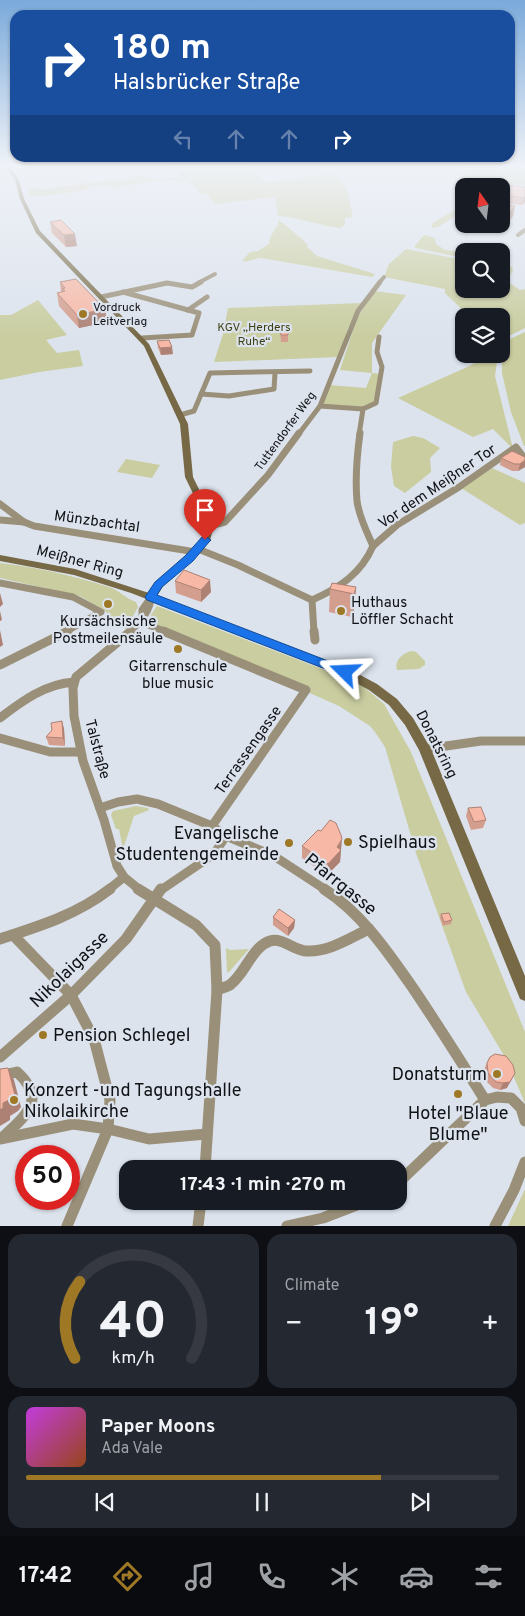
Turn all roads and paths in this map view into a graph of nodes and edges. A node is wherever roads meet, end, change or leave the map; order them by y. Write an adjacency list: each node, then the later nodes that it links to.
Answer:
1 (34, 224): 7 (main road)
2 (525, 230): 3 (street)
3 (518, 235)
4 (215, 274): 6 (street)
5 (384, 277): 15 (street, Tuttendorfer Weg)
6 (124, 292): 7 (street); 9 (street)
7 (101, 297): 11 (main road)
8 (208, 297): 9 (street)
9 (188, 310): 11 (street)
10 (379, 337): 16 (street)
11 (142, 338): 17 (main road)
12 (310, 371): 13 (street)
13 (275, 373): 14 (street); 14 (street)
14 (201, 394): 17 (street)
15 (320, 406): 16 (street); 22 (street, Tuttendorfer Weg)
16 (363, 409): 23 (street)
17 (180, 415): 22 (main road)
18 (525, 459): 23 (street, Vor dem Meißner Tor)
19 (0, 504): 21 (street, Münzbachtal)
20 (0, 520): 21 (street)
21 (24, 522): 24 (street, Münzbachtal)
22 (210, 526): 24 (main road)
23 (374, 546): 28 (street, Vor dem Meißner Tor)
24 (197, 551): 27 (main road); 28 (street, Münzbachtal)
25 (0, 558): 27 (main road, Meißner Ring)
26 (0, 583): 31 (street)
27 (150, 597): 29 (street); 36 (main road, Donatsring)
28 (312, 600): 30 (street)
29 (140, 619): 32 (street); 39 (street, Terrassengasse)
30 (315, 640)
31 (0, 665)
32 (74, 682): 33 (street); 37 (street, Talstraße)
33 (0, 718)
34 (0, 738): 37 (street)
35 (525, 741): 36 (street)
36 (425, 750): 48 (main road, Donatsring)
37 (80, 752): 38 (street, Talstraße)
38 (100, 808): 39 (street, Pfarrgasse); 41 (street, Talstraße)
39 (212, 826): 40 (street, Pfarrgasse)
40 (226, 836): 42 (street, Nikolaigasse); 43 (street, Pfarrgasse)
41 (124, 877): 42 (street); 44 (street)
42 (154, 899): 46 (street); 47 (street, Nikolaigasse)
43 (370, 929): 46 (street); 51 (street, Pfarrgasse)
44 (13, 935): 45 (street); 47 (street)
45 (0, 939)
46 (217, 990): 54 (street)
47 (71, 994): 49 (street, Nikolaigasse); 53 (street)
48 (525, 994)
49 (0, 1057)
50 (0, 1076): 55 (street)
51 (486, 1100): 52 (street); 58 (street)
52 (525, 1121)
53 (108, 1129): 54 (street); 55 (street); 61 (street)
54 (207, 1134): 56 (street)
55 (0, 1139)
56 (205, 1160)
57 (525, 1162): 64 (street)
58 (407, 1175)
59 (200, 1210): 62 (street)
60 (344, 1210): 63 (street)
61 (68, 1226)
62 (198, 1226)
63 (287, 1226)
64 (495, 1226)

